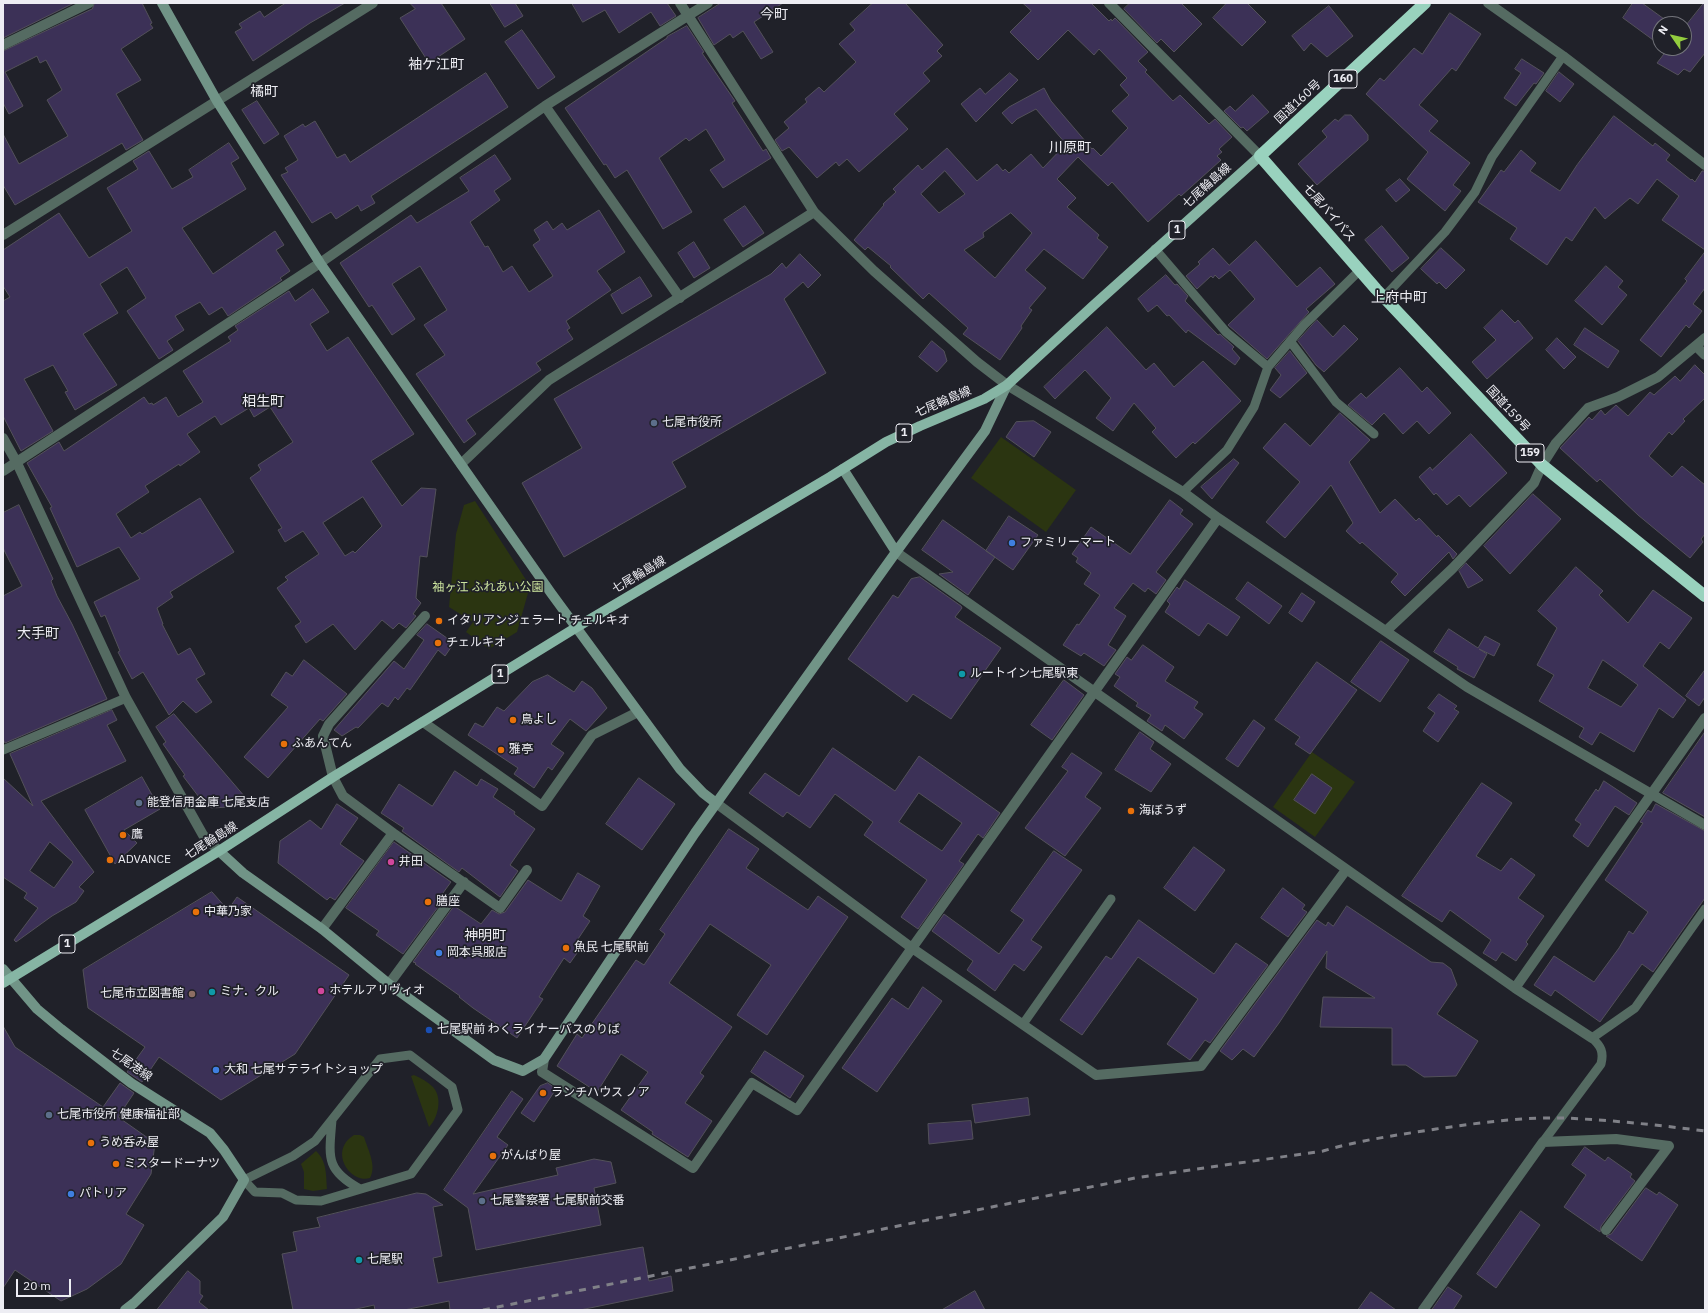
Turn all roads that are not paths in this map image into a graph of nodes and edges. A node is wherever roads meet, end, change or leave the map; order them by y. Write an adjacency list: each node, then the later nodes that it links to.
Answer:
1 (89, 3): 10 (street)
2 (162, 3): 12 (street)
3 (372, 3): 12 (street)
4 (680, 3): 9 (street)
5 (708, 3): 9 (street)
6 (1109, 3): 14 (street)
7 (1425, 3): 14 (highway, 国道160号 / 160)
8 (1488, 3): 11 (street)
9 (690, 16): 13 (street); 16 (street)
10 (3, 45)
11 (1563, 56): 15 (street); 21 (lane)
12 (217, 101): 17 (street); 19 (street)
13 (545, 106): 19 (street); 22 (street)
14 (1260, 156): 18 (main road, 七尾輪島線 / 1); 20 (highway, 七尾バイパス / 159)
15 (1705, 165)
16 (814, 212): 22 (street); 28 (street)
17 (3, 235)
18 (1155, 250): 27 (lane); 28 (main road, 七尾輪島線 / 1)
19 (320, 263): 31 (street); 32 (street)
20 (1360, 270): 21 (highway, 七尾バイパス / 159); 24 (lane)
21 (1380, 293): 33 (highway, 国道159号 / 159)
22 (680, 298): 32 (street)
23 (1705, 338): 25 (street)
24 (1290, 341): 27 (lane); 29 (lane)
25 (1696, 346): 26 (street); 33 (street)
26 (1705, 356)
27 (1268, 367): 36 (lane)
28 (1007, 385): 34 (main road, 七尾輪島線 / 1); 36 (street); 38 (street)
29 (1374, 434)
30 (3, 438): 31 (street)
31 (17, 463): 35 (street); 44 (street)
32 (461, 464): 41 (street)
33 (1542, 465): 39 (highway, 国道159号 / 159); 42 (street)
34 (843, 469): 38 (street); 41 (main road, 七尾輪島線 / 1)
35 (3, 471)
36 (1183, 492): 37 (street)
37 (1218, 518): 42 (street); 43 (street)
38 (896, 552): 43 (street); 51 (street)
39 (1705, 596)
40 (425, 616): 49 (street)
41 (577, 627): 45 (street); 47 (main road, 七尾輪島線 / 1)
42 (1386, 631): 50 (street)
43 (1094, 692): 56 (street); 61 (street)
44 (126, 698): 48 (lane); 54 (street)
45 (638, 712): 47 (street); 51 (street)
46 (1705, 718): 50 (street)
47 (423, 722): 49 (main road, 七尾輪島線 / 1)
48 (3, 750)
49 (333, 778): 53 (street); 54 (main road, 七尾輪島線 / 1)
50 (1652, 794): 52 (street); 65 (street)
51 (716, 804): 61 (street); 68 (street)
52 (1705, 825)
53 (392, 833): 57 (street); 60 (street)
54 (219, 851): 60 (street); 63 (main road, 七尾輪島線 / 1)
55 (527, 870): 57 (street)
56 (1346, 870): 65 (street); 66 (street)
57 (464, 882): 64 (street)
58 (1111, 899): 66 (lane)
59 (1705, 909): 67 (lane)
60 (322, 929): 64 (street)
61 (912, 948): 66 (street); 68 (street)
62 (3, 969): 63 (street, 七尾港線)
63 (6, 980): 71 (street, 七尾港線)
64 (389, 984): 68 (street)
65 (1515, 988): 67 (street)
66 (1022, 1024)
67 (1592, 1038): 70 (lane)
68 (544, 1059)
69 (332, 1120): 71 (lane); 72 (lane); 72 (lane)
70 (1542, 1142): 73 (street); 75 (street)
71 (244, 1180): 72 (lane); 74 (street)
72 (360, 1189)
73 (1606, 1230)
74 (125, 1310)
75 (1422, 1310)

